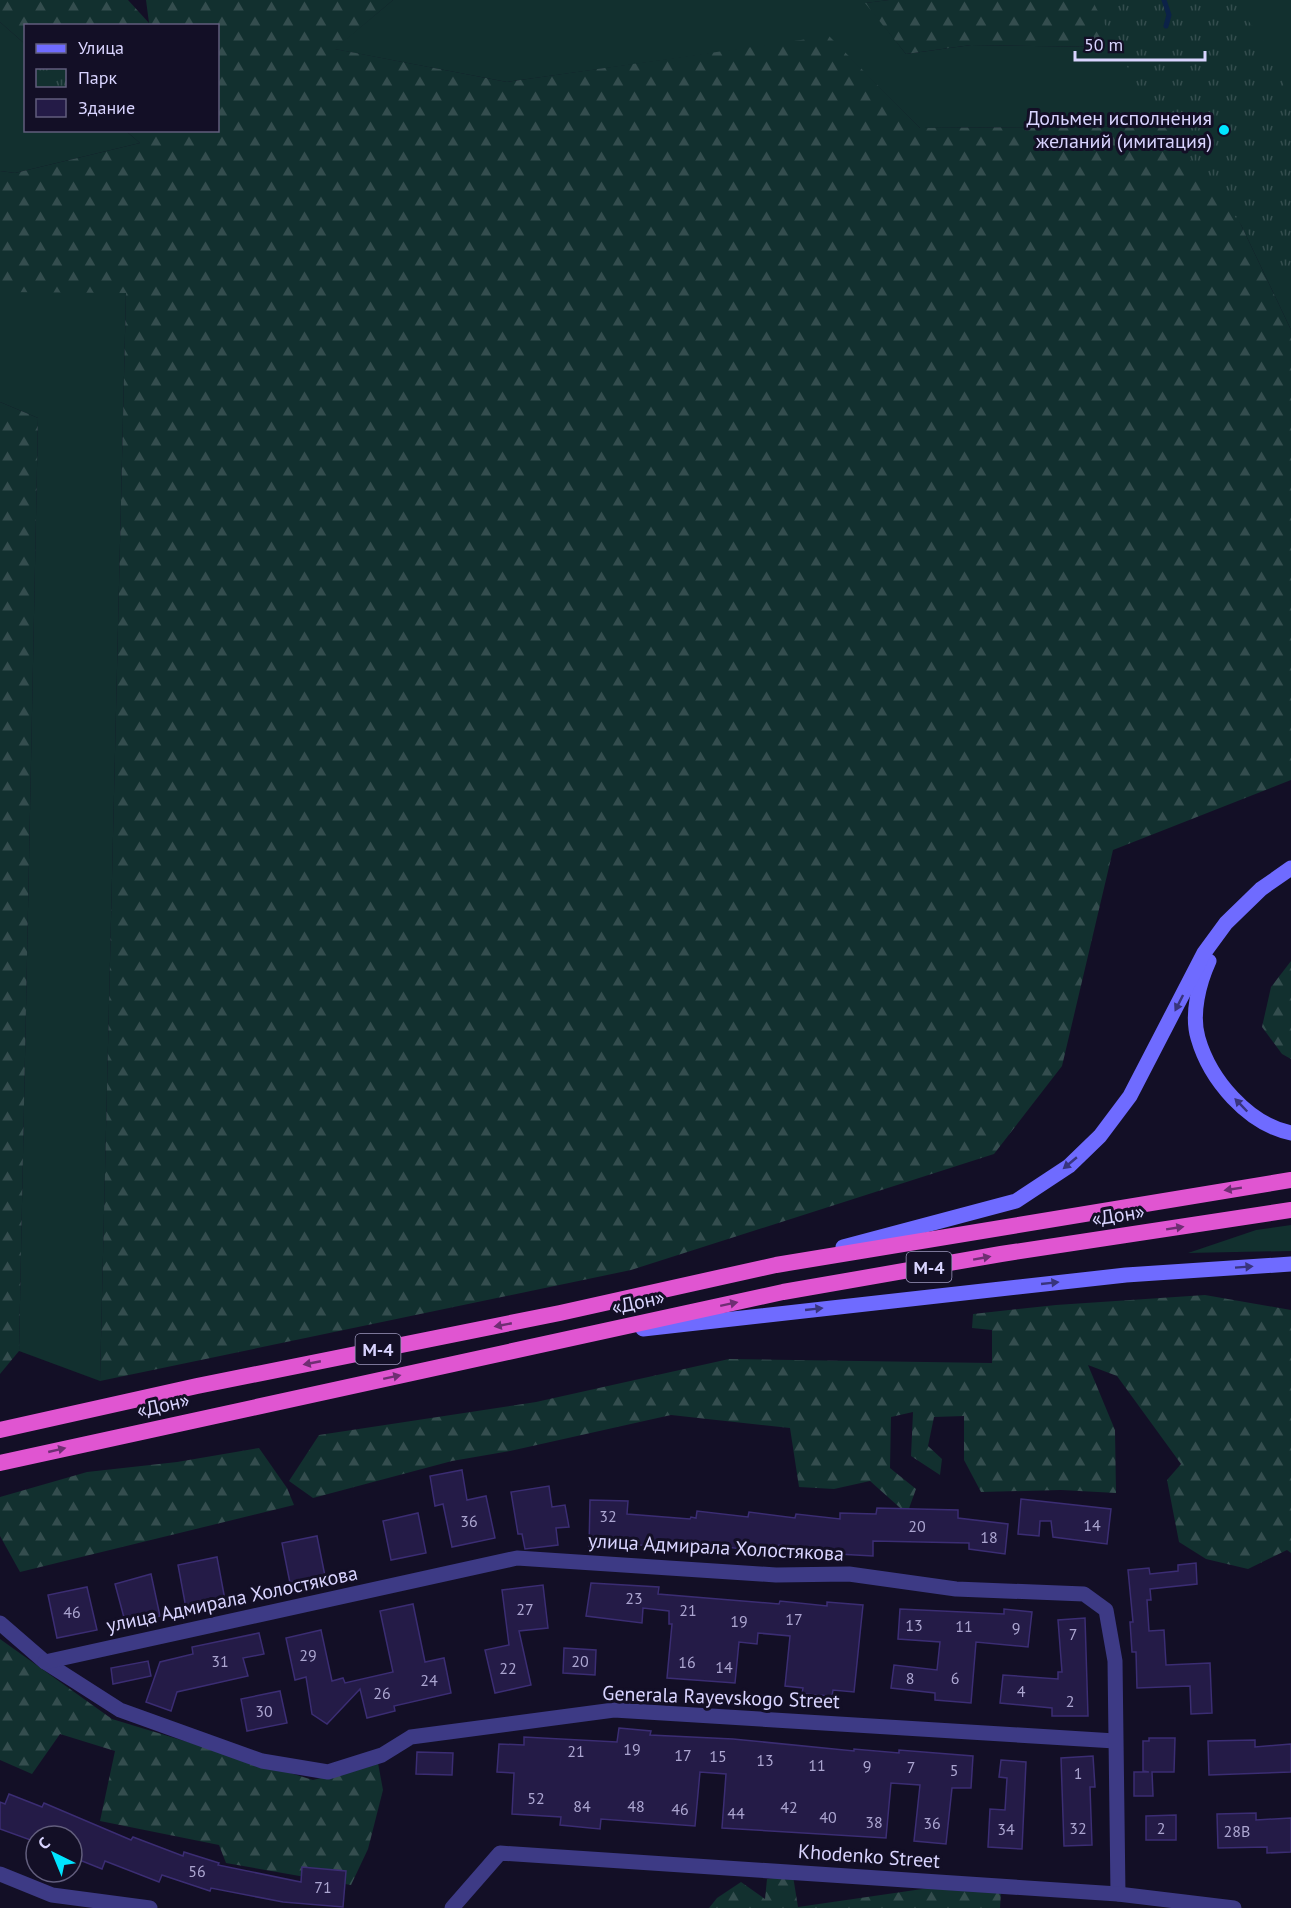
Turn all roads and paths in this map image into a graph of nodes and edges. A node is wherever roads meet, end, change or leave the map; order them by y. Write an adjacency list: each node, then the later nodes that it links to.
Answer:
1 (1291, 868): 2 (main road)
2 (1261, 889): 3 (main road, one-way to 2); 7 (main road, one-way to 7)
3 (1291, 1133)
4 (1291, 1180): 7 (highway, «Дон» / М-4, one-way to 7)
5 (1291, 1210): 8 (highway, «Дон» / М-4, one-way to 5)
6 (1291, 1264): 8 (main road, one-way to 6)
7 (776, 1265): 9 (highway, «Дон» / М-4, one-way to 9)
8 (569, 1339): 10 (highway, «Дон» / М-4, one-way to 8)
9 (0, 1430)
10 (0, 1463)
11 (0, 1623): 12 (street, Generala Rayevskogo Street)
12 (45, 1662): 13 (street, Generala Rayevskogo Street); 13 (street, улица Адмирала Холостякова)
13 (1115, 1741): 15 (street, улица Адмирала Холостякова)
14 (0, 1874): 16 (street)
15 (1118, 1894): 17 (street, Khodenko Street); 18 (street, Khodenko Street)
16 (150, 1908)
17 (452, 1908)
18 (1234, 1908)

